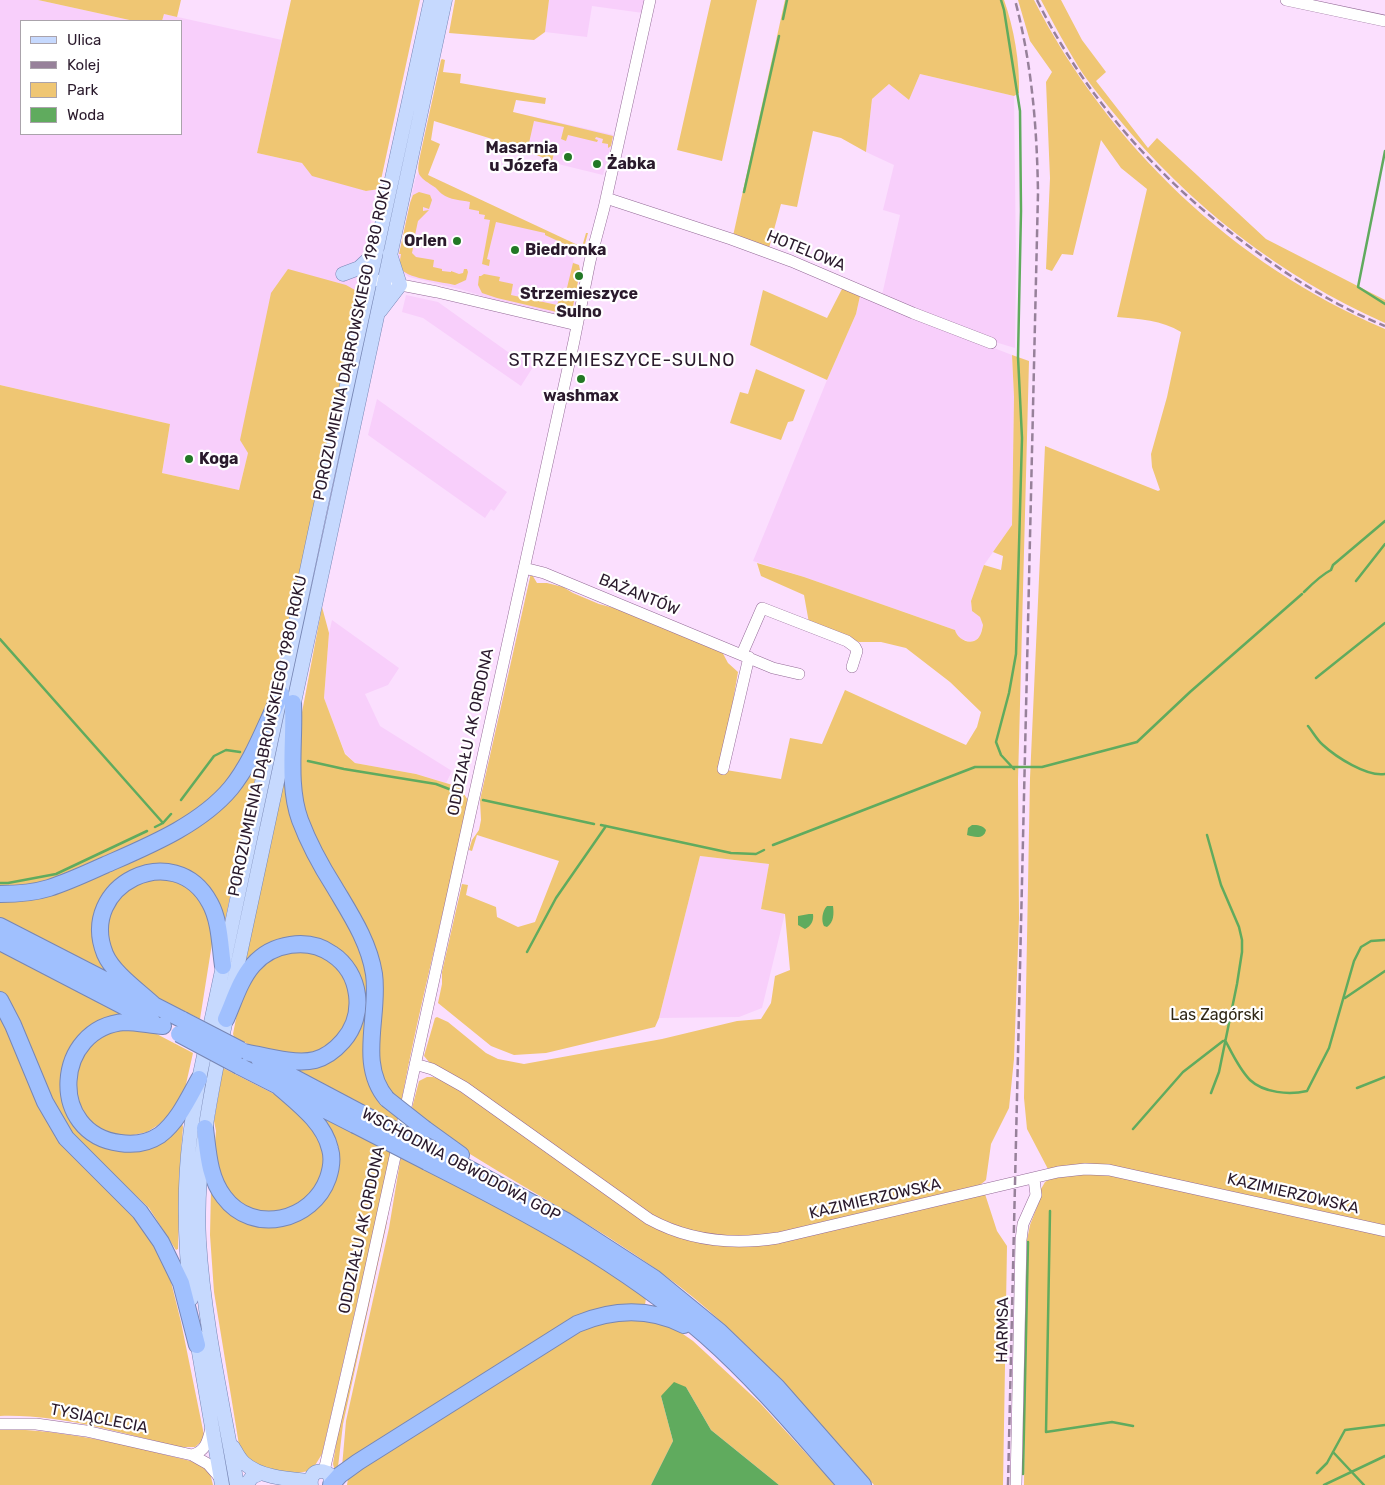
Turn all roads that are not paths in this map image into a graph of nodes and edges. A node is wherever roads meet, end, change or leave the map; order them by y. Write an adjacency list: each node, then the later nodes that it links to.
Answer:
1 (431, 0): 7 (main road, POROZUMIENIA DĄBROWSKIEGO 1980 ROKU)
2 (445, 0): 7 (main road, POROZUMIENIA DĄBROWSKIEGO 1980 ROKU)
3 (650, 0): 6 (street, ODDZIAŁU AK ORDONA)
4 (1286, 0): 5 (street)
5 (1385, 21)
6 (606, 198): 12 (street, ODDZIAŁU AK ORDONA); 13 (street, HOTELOWA)
7 (383, 253): 8 (main road); 9 (main road, POROZUMIENIA DĄBROWSKIEGO 1980 ROKU); 10 (main road)
8 (343, 274)
9 (377, 280): 10 (street); 11 (main road, POROZUMIENIA DĄBROWSKIEGO 1980 ROKU); 18 (main road, POROZUMIENIA DĄBROWSKIEGO 1980 ROKU)
10 (400, 285): 11 (main road); 12 (street)
11 (377, 315): 18 (main road, POROZUMIENIA DĄBROWSKIEGO 1980 ROKU)
12 (577, 325): 14 (street, ODDZIAŁU AK ORDONA)
13 (991, 344)
14 (524, 568): 15 (street, BAŻANTÓW); 30 (street, ODDZIAŁU AK ORDONA)
15 (745, 656): 16 (street); 17 (street, BAŻANTÓW); 19 (street)
16 (852, 667)
17 (799, 674)
18 (287, 699): 20 (highway); 23 (main road, POROZUMIENIA DĄBROWSKIEGO 1980 ROKU); 26 (main road, POROZUMIENIA DĄBROWSKIEGO 1980 ROKU); 36 (highway, bridge)
19 (723, 770)
20 (0, 894)
21 (0, 926): 25 (highway, WSCHODNIA OBWODOWA GOP)
22 (0, 942): 27 (highway, WSCHODNIA OBWODOWA GOP)
23 (223, 966): 25 (highway); 31 (main road, POROZUMIENIA DĄBROWSKIEGO 1980 ROKU)
24 (0, 1000): 40 (highway)
25 (155, 1006): 28 (highway, WSCHODNIA OBWODOWA GOP)
26 (226, 1019): 29 (highway); 34 (main road, POROZUMIENIA DĄBROWSKIEGO 1980 ROKU)
27 (163, 1026): 28 (highway, WSCHODNIA OBWODOWA GOP); 31 (highway)
28 (181, 1027): 29 (highway, WSCHODNIA OBWODOWA GOP, bridge)
29 (241, 1056): 32 (highway, WSCHODNIA OBWODOWA GOP); 33 (highway, WSCHODNIA OBWODOWA GOP)
30 (415, 1064): 37 (street, KAZIMIERZOWSKA); 46 (street, ODDZIAŁU AK ORDONA)
31 (199, 1079): 40 (main road, POROZUMIENIA DĄBROWSKIEGO 1980 ROKU)
32 (277, 1085): 33 (highway, WSCHODNIA OBWODOWA GOP); 34 (highway)
33 (358, 1119): 35 (highway, WSCHODNIA OBWODOWA GOP, bridge)
34 (205, 1128): 43 (main road, POROZUMIENIA DĄBROWSKIEGO 1980 ROKU)
35 (430, 1156): 36 (highway, WSCHODNIA OBWODOWA GOP); 39 (highway, WSCHODNIA OBWODOWA GOP)
36 (483, 1176): 52 (highway, WSCHODNIA OBWODOWA GOP)
37 (1034, 1179): 38 (street, KAZIMIERZOWSKA); 53 (street, HARMSA)
38 (1385, 1231)
39 (706, 1336): 46 (highway); 51 (highway, WSCHODNIA OBWODOWA GOP)
40 (198, 1345): 42 (main road, POROZUMIENIA DĄBROWSKIEGO 1980 ROKU)
41 (0, 1424): 44 (street, TYSIĄCLECIA)
42 (211, 1426): 44 (street); 47 (main road, POROZUMIENIA DĄBROWSKIEGO 1980 ROKU)
43 (229, 1441): 45 (main road); 49 (main road, POROZUMIENIA DĄBROWSKIEGO 1980 ROKU)
44 (192, 1455): 47 (street, TYSIĄCLECIA)
45 (261, 1473): 48 (main road); 50 (main road)
46 (329, 1480): 48 (main road)
47 (221, 1482)
48 (310, 1483)
49 (237, 1485)
50 (246, 1485)
51 (846, 1485)
52 (864, 1485)
53 (1016, 1485)

